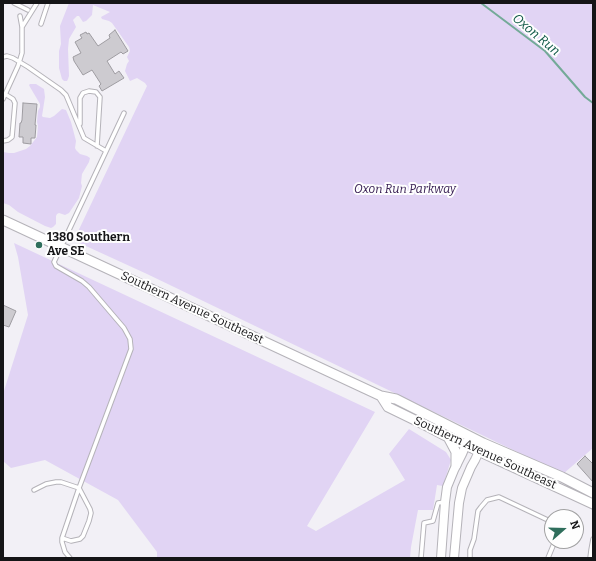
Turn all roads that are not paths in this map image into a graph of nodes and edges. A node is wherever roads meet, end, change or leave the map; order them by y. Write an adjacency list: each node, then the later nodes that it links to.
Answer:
1 (14, 3): 4 (lane)
2 (37, 3): 7 (lane)
3 (48, 3): 6 (lane)
4 (28, 10)
5 (20, 16): 7 (lane)
6 (41, 24)
7 (22, 27): 9 (lane)
8 (3, 57): 9 (lane)
9 (19, 62): 10 (lane); 13 (lane)
10 (5, 94): 11 (lane); 14 (lane)
11 (3, 99)
12 (124, 113): 16 (lane)
13 (80, 127): 15 (lane); 15 (lane)
14 (3, 141)
15 (97, 146): 16 (lane)
16 (106, 151): 18 (lane)
17 (3, 220): 18 (main road, Southern Avenue Southeast)
18 (60, 247): 19 (main road, Southern Avenue Southeast); 25 (lane)
19 (381, 396): 20 (main road, Southern Avenue Southeast); 21 (main road, Southern Avenue Southeast)
20 (469, 436): 22 (street); 23 (main road, Southern Avenue Southeast)
21 (448, 437): 22 (main road, Southern Avenue Southeast); 24 (main road)
22 (466, 445): 23 (main road, Southern Avenue Southeast); 24 (street)
23 (481, 447): 27 (main road, Southern Avenue Southeast); 29 (main road, Southern Avenue Southeast); 37 (street)
24 (456, 465): 28 (street)
25 (80, 488): 26 (lane); 31 (lane); 31 (lane)
26 (34, 490)
27 (593, 492)
28 (445, 502): 35 (lane); 36 (street)
29 (593, 504)
30 (544, 518): 38 (lane)
31 (62, 538): 34 (lane)
32 (593, 539): 33 (lane)
33 (592, 551): 39 (lane)
34 (70, 558)
35 (421, 558)
36 (441, 558)
37 (454, 558)
38 (470, 558)
39 (590, 558)

